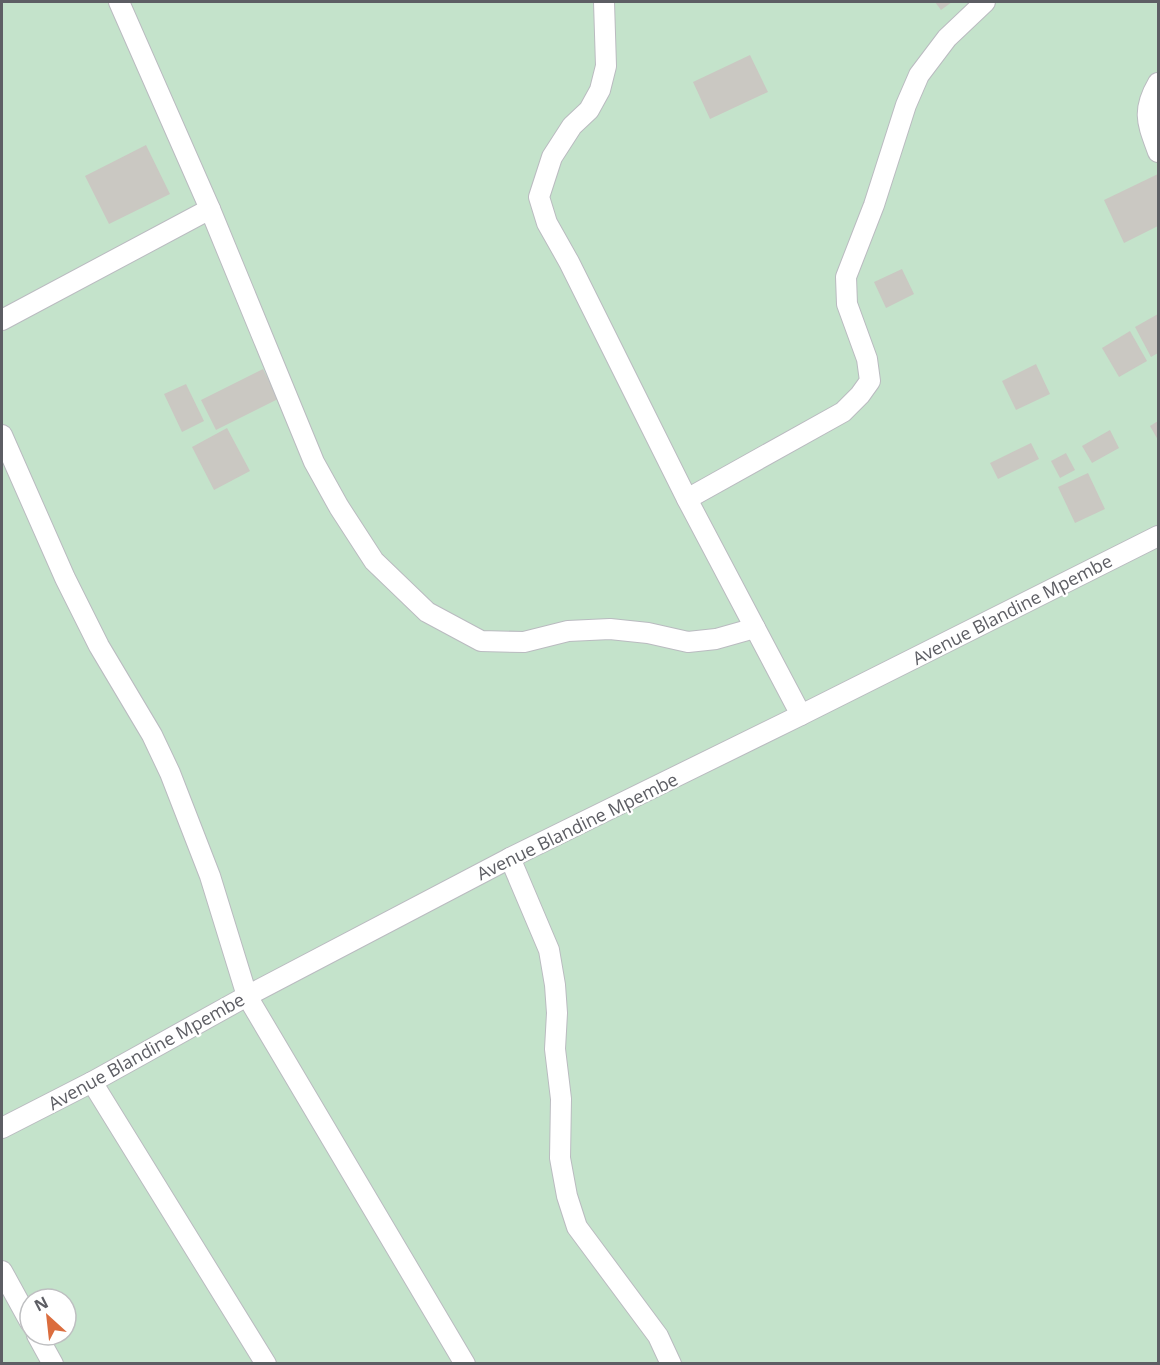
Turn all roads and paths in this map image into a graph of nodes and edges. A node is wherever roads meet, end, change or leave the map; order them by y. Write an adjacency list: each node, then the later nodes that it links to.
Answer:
1 (119, 2): 6 (street)
2 (604, 2): 9 (street)
3 (985, 2): 9 (street)
4 (1158, 83): 5 (street)
5 (1158, 153)
6 (210, 209): 7 (street); 11 (street)
7 (2, 320)
8 (2, 435): 14 (street)
9 (687, 499): 11 (street)
10 (1158, 536): 12 (street, Avenue Blandine Mpembe)
11 (755, 628): 12 (street)
12 (801, 715): 13 (street, Avenue Blandine Mpembe)
13 (510, 858): 14 (street, Avenue Blandine Mpembe); 23 (street)
14 (247, 996): 15 (street, Avenue Blandine Mpembe); 22 (street)
15 (92, 1082): 16 (street, Avenue Blandine Mpembe); 21 (street)
16 (2, 1128)
17 (2, 1271): 18 (street)
18 (18, 1300)
19 (44, 1347): 20 (street)
20 (53, 1364)
21 (266, 1364)
22 (465, 1364)
23 (671, 1364)

